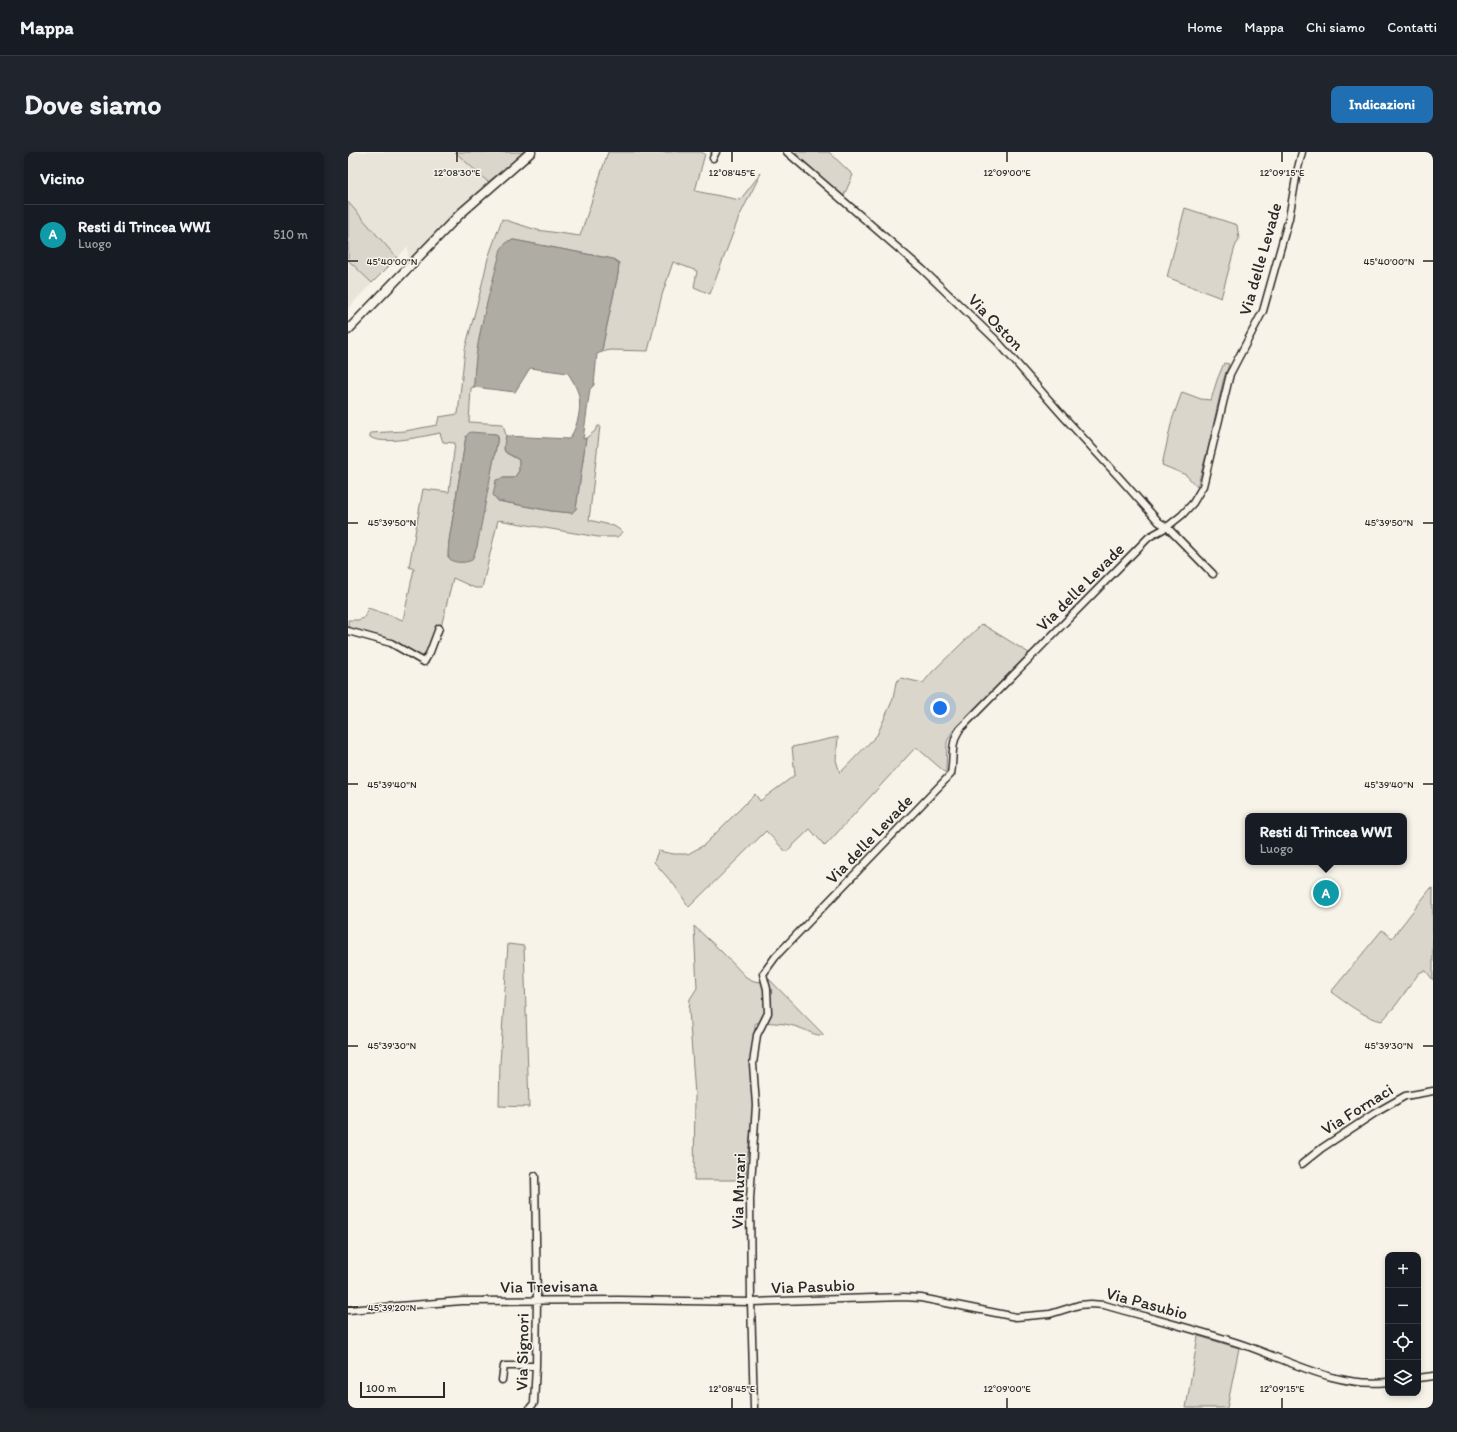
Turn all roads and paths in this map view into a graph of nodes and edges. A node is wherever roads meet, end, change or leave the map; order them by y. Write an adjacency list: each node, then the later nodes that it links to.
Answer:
1 (531, 152): 4 (main road)
2 (788, 152): 5 (street, Via Oston)
3 (1302, 152): 5 (street, Via delle Levade)
4 (348, 330)
5 (1167, 527): 6 (street); 9 (street, Via delle Levade)
6 (1213, 574)
7 (439, 628): 8 (street)
8 (348, 631)
9 (764, 978): 14 (street, Via Murari)
10 (1433, 1091): 11 (street, Via Fornaci)
11 (1302, 1164)
12 (535, 1176): 13 (street, Via Signori)
13 (537, 1300): 14 (street, Via Trevisana); 15 (street, Via Trevisana); 16 (street, Via Signori)
14 (751, 1302): 20 (street, Via Pasubio); 22 (street, Via Murari)
15 (348, 1310)
16 (536, 1366): 19 (street); 21 (street, Via Signori)
17 (1433, 1376): 18 (street)
18 (1421, 1378)
19 (502, 1380)
20 (1385, 1382)
21 (530, 1408)
22 (754, 1408)

